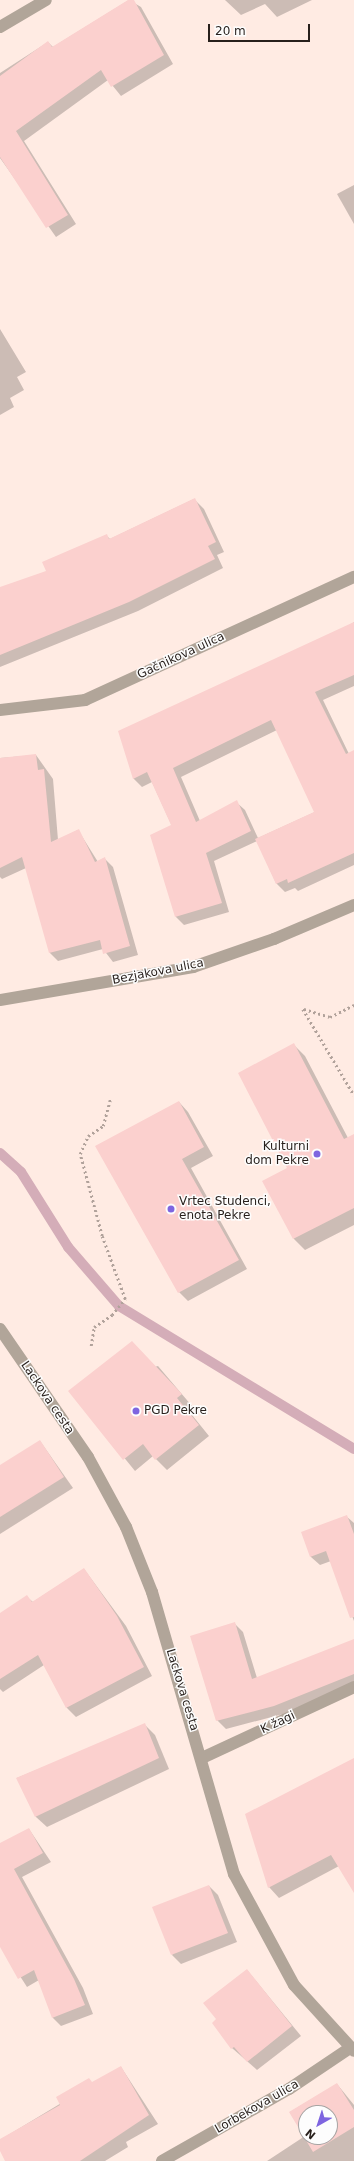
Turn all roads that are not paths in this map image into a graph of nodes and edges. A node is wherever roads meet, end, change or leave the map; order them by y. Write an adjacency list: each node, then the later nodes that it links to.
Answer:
1 (46, 0): 2 (street)
2 (0, 27)
3 (354, 577): 4 (street, Gačnikova ulica)
4 (0, 710)
5 (354, 905): 6 (street, Bezjakova ulica)
6 (0, 1000)
7 (0, 1329): 9 (street, Lackova cesta)
8 (354, 1687): 9 (street, K žagi)
9 (202, 1758): 10 (street, Lackova cesta)
10 (352, 2050): 11 (street, Lorbekova ulica)
11 (162, 2161)

